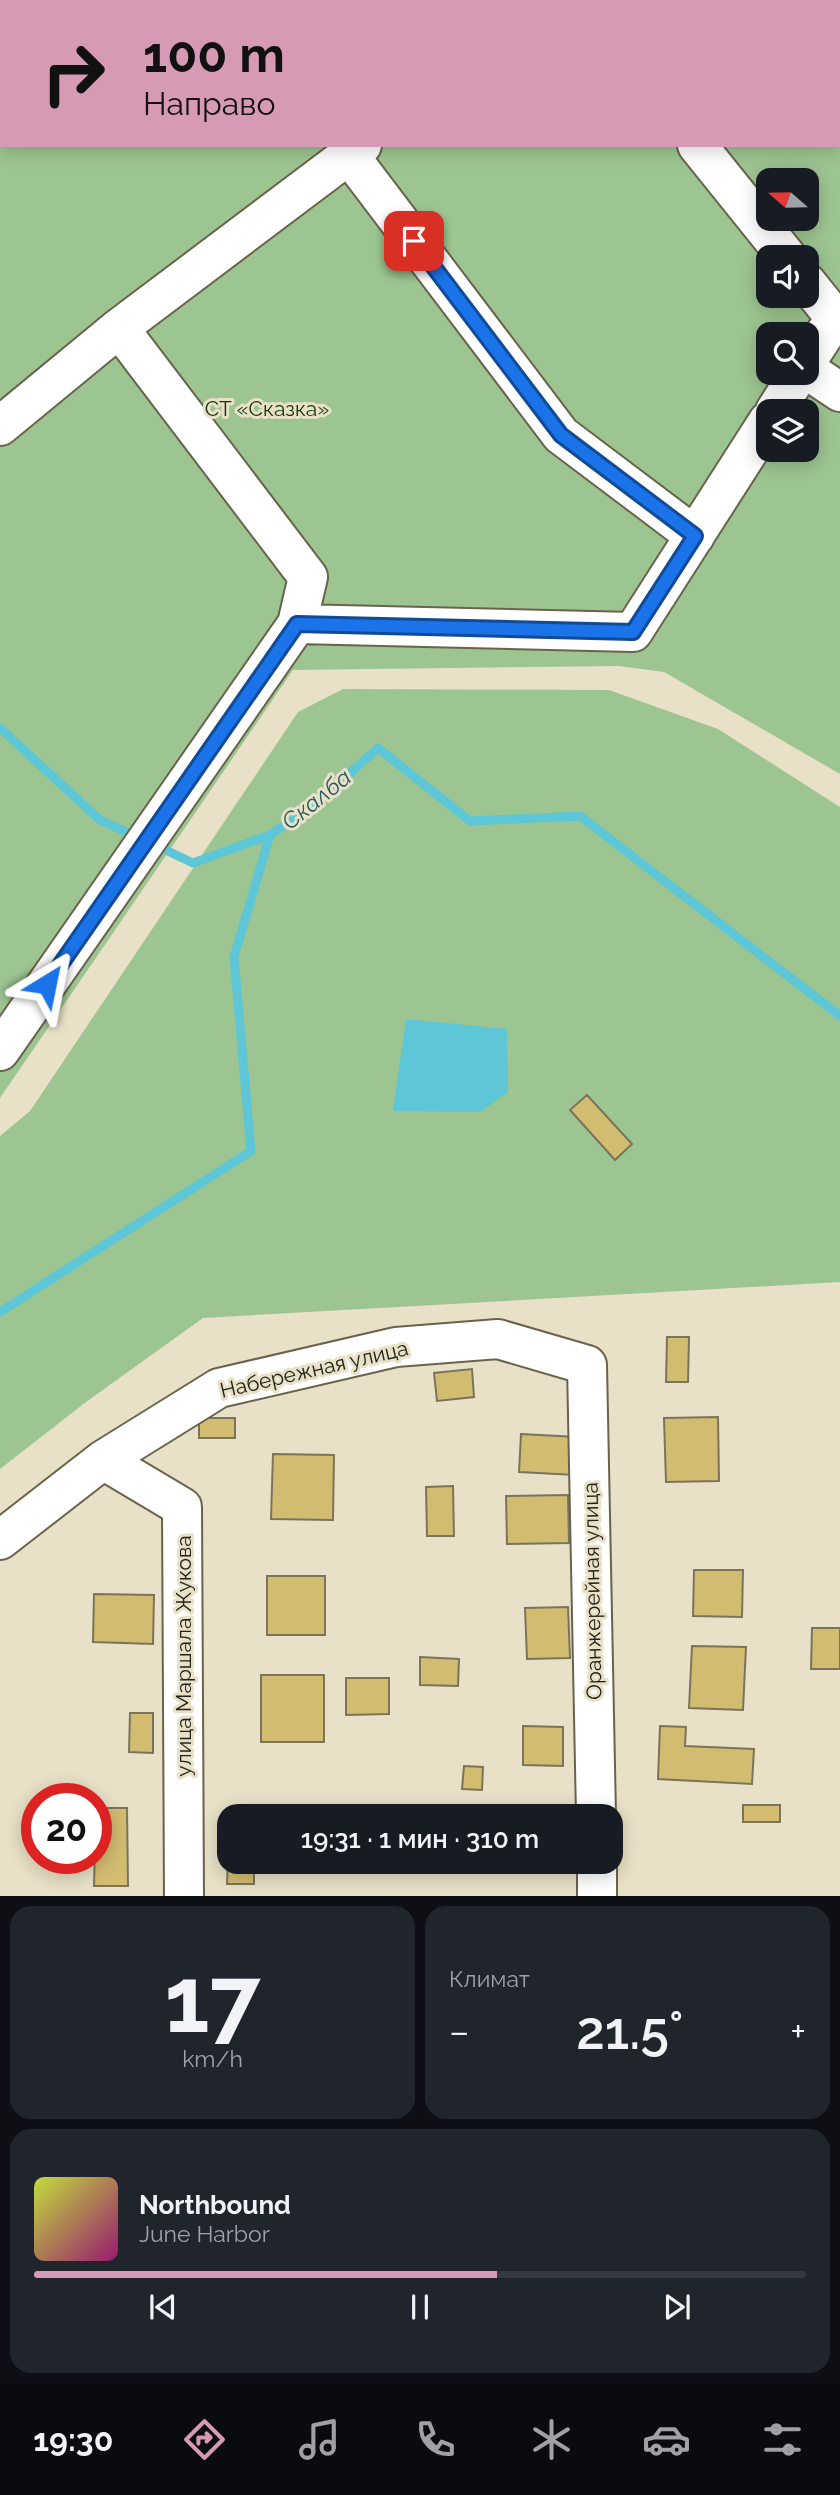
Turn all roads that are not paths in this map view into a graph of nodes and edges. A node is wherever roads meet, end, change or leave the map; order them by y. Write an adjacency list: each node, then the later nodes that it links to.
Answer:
1 (699, 147): 3 (street)
2 (355, 150): 5 (street); 11 (street)
3 (777, 245)
4 (819, 297): 6 (street)
5 (119, 328): 9 (street); 12 (street)
6 (819, 343)
7 (819, 378): 8 (street)
8 (840, 392)
9 (0, 426)
10 (756, 440): 11 (street)
11 (695, 536): 12 (street)
12 (297, 624): 13 (street)
13 (0, 1051)
14 (587, 1366): 15 (street, Набережная улица); 17 (street, Оранжерейная улица)
15 (103, 1460): 16 (street, Набережная улица); 19 (street, улица Маршала Жукова)
16 (0, 1540)
17 (596, 1804)
18 (597, 1874): 20 (street)
19 (184, 1896)
20 (597, 1896)

